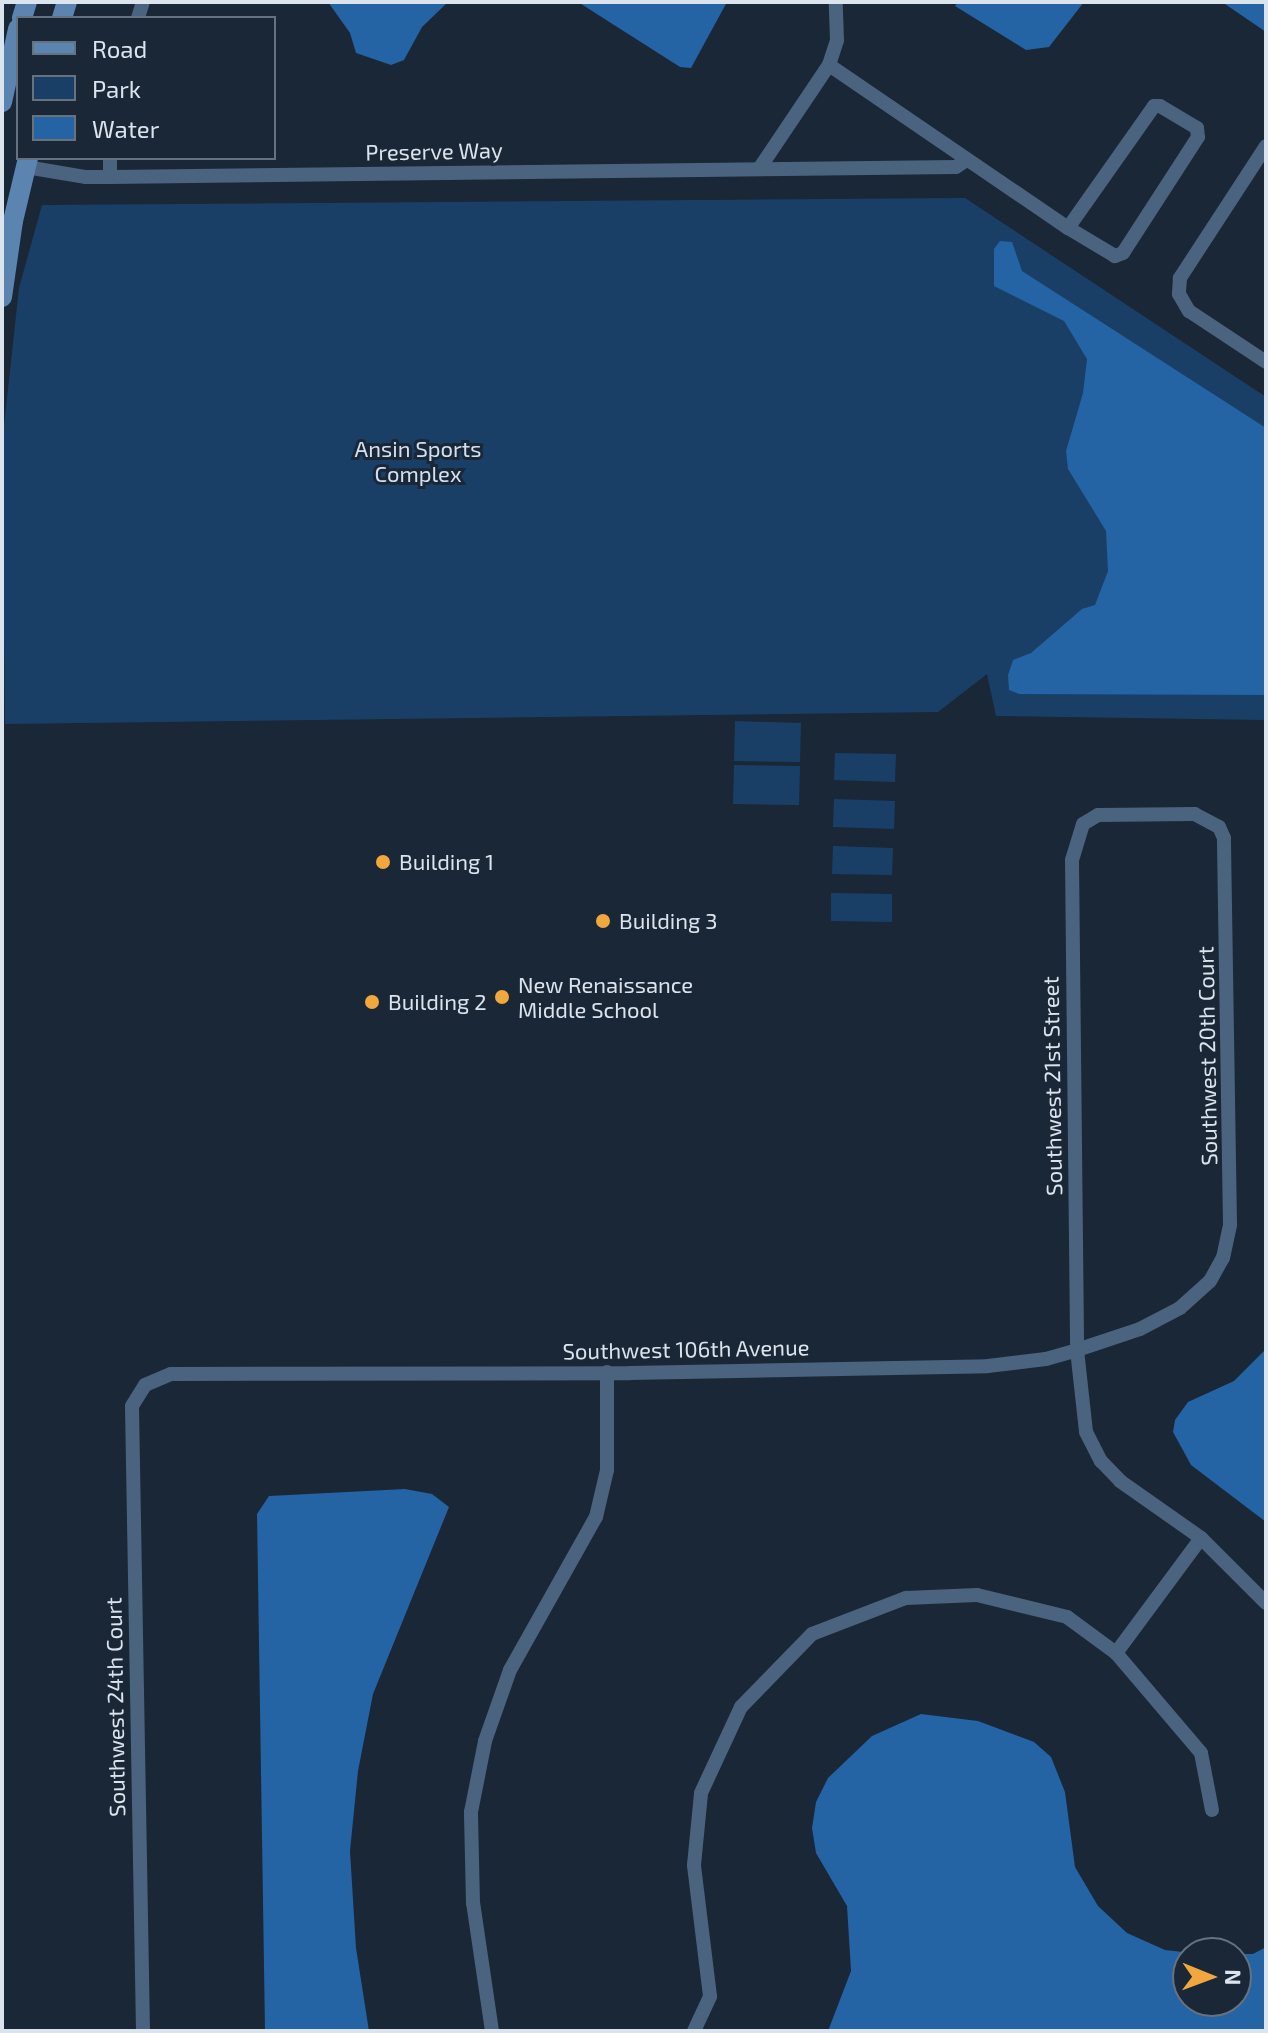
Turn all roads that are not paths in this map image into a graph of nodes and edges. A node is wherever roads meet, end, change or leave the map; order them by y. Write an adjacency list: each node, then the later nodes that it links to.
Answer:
1 (836, 2): 3 (street)
2 (16, 38): 4 (street)
3 (829, 65): 7 (street); 9 (street)
4 (2, 102)
5 (1266, 146): 13 (street)
6 (110, 160): 10 (street)
7 (965, 161): 9 (street, Preserve Way); 11 (street)
8 (27, 162): 10 (street, Preserve Way); 12 (street)
9 (759, 169): 10 (street, Preserve Way)
10 (110, 177)
11 (1068, 228): 11 (street)
12 (2, 297)
13 (1266, 362)
14 (1083, 824): 15 (street, Southwest 20th Court); 16 (street, Southwest 21st Street)
15 (1210, 1281): 16 (street, Southwest 106th Avenue)
16 (1077, 1350): 17 (street, Southwest 106th Avenue); 19 (street, Southwest 21st Street)
17 (607, 1372): 18 (street, Southwest 106th Avenue); 24 (street)
18 (145, 1385): 23 (street, Southwest 24th Court)
19 (1201, 1538): 20 (street, Southwest 21st Street); 21 (street)
20 (1266, 1603)
21 (1116, 1653): 22 (street); 25 (street)
22 (1212, 1810)
23 (143, 2031)
24 (492, 2031)
25 (694, 2031)

